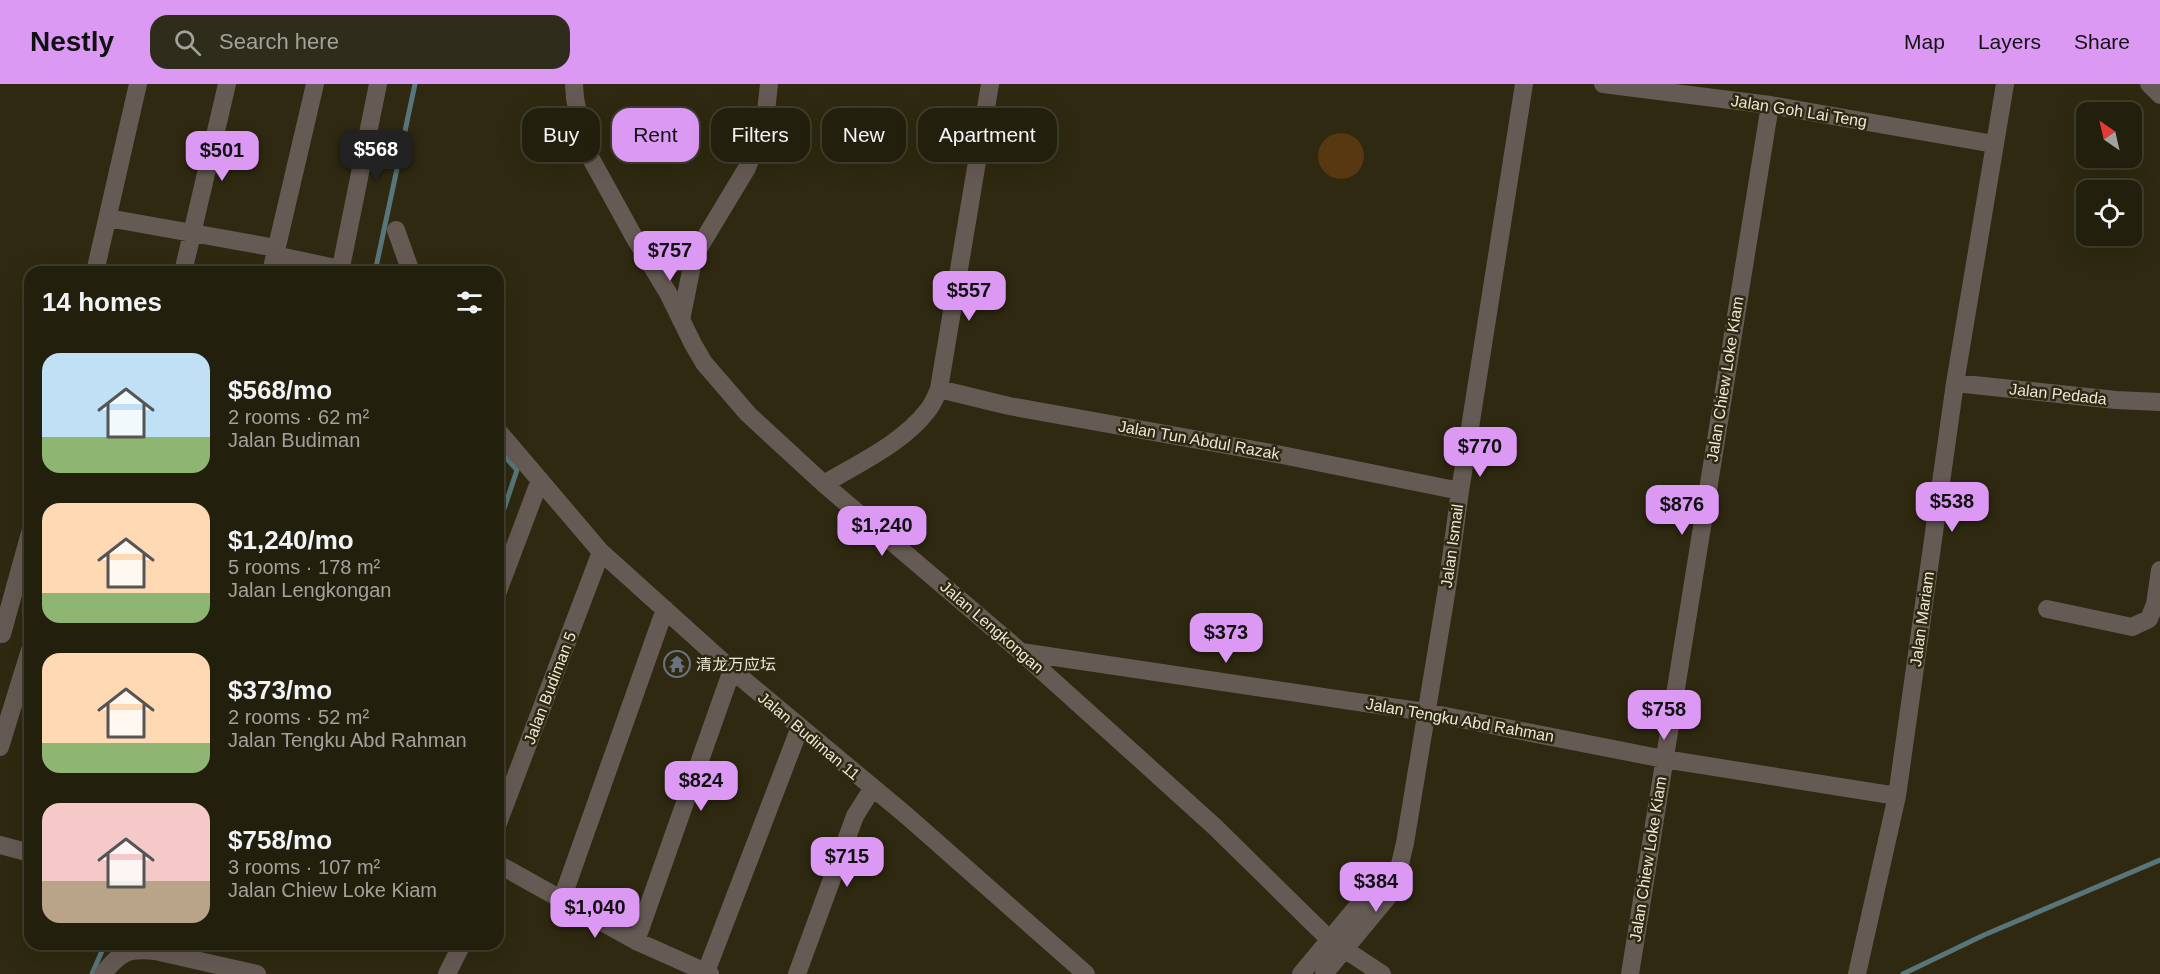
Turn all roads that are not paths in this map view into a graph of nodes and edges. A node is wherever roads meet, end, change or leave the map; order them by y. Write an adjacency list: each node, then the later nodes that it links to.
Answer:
1 (138, 84): 15 (street)
2 (227, 84): 17 (street)
3 (315, 84): 20 (street)
4 (378, 84): 24 (street)
5 (574, 84): 18 (street, Jalan Lengkongan)
6 (769, 84): 19 (street)
7 (990, 84): 28 (street)
8 (1524, 84): 33 (street, Jalan Ismail)
9 (1603, 84): 13 (street, Jalan Goh Lai Teng)
10 (2005, 84): 14 (street, Jalan Mariam)
11 (2149, 84): 12 (street)
12 (2160, 95)
13 (1770, 105): 14 (street, Jalan Goh Lai Teng); 48 (street, Jalan Chiew Loke Kiam)
14 (1994, 144): 27 (street, Jalan Mariam)
15 (108, 218): 17 (street); 21 (street)
16 (396, 230): 25 (street)
17 (191, 234): 20 (street); 22 (street)
18 (645, 255): 19 (street); 26 (street, Jalan Lengkongan)
19 (694, 256): 26 (street)
20 (274, 258): 23 (street)
21 (96, 266)
22 (184, 266)
23 (318, 266)
24 (341, 266)
25 (409, 266)
26 (681, 320): 32 (street, Jalan Lengkongan)
27 (1955, 383): 29 (street, Jalan Pedada); 50 (street, Jalan Mariam)
28 (939, 389): 32 (street); 33 (street, Jalan Tun Abdul Razak)
29 (2160, 402)
30 (504, 438): 31 (street, Jalan Budiman 11)
31 (540, 480): 34 (street, Jalan Budiman 11); 37 (street)
32 (824, 484): 42 (street, Jalan Lengkongan)
33 (1460, 491): 45 (street, Jalan Ismail)
34 (601, 552): 38 (street, Jalan Budiman 11); 51 (street, Jalan Budiman 5)
35 (24, 554): 40 (street)
36 (2160, 570): 39 (street)
37 (504, 575)
38 (665, 609): 44 (street, Jalan Budiman 11); 55 (street)
39 (2047, 609)
40 (1, 633): 41 (street)
41 (24, 646)
42 (1022, 652): 45 (street, Jalan Tengku Abd Rahman); 57 (street, Jalan Lengkongan)
43 (24, 669): 47 (street)
44 (732, 670): 46 (street, Jalan Budiman 11); 56 (street)
45 (1425, 712): 48 (street, Jalan Tengku Abd Rahman); 57 (street, Jalan Ismail)
46 (800, 727): 49 (street, Jalan Budiman 11); 60 (street)
47 (0, 747)
48 (1664, 759): 50 (street, Jalan Tengku Abd Rahman); 69 (street, Jalan Chiew Loke Kiam)
49 (872, 789): 64 (street); 65 (street, Jalan Budiman 11)
50 (1897, 796): 70 (street, Jalan Mariam)
51 (504, 807)
52 (0, 845): 53 (street)
53 (24, 851)
54 (504, 872): 55 (street)
55 (562, 899): 56 (street)
56 (636, 941): 60 (street)
57 (1336, 944): 66 (street, Jalan Ismail); 67 (street, Jalan Ismail); 68 (street, Jalan Lengkongan)
58 (182, 950): 61 (street); 62 (street)
59 (459, 950): 63 (street)
60 (708, 973)
61 (103, 974)
62 (257, 974)
63 (447, 974)
64 (796, 974)
65 (1086, 974)
66 (1301, 974)
67 (1324, 974)
68 (1382, 974)
69 (1630, 974)
70 (1857, 974)

